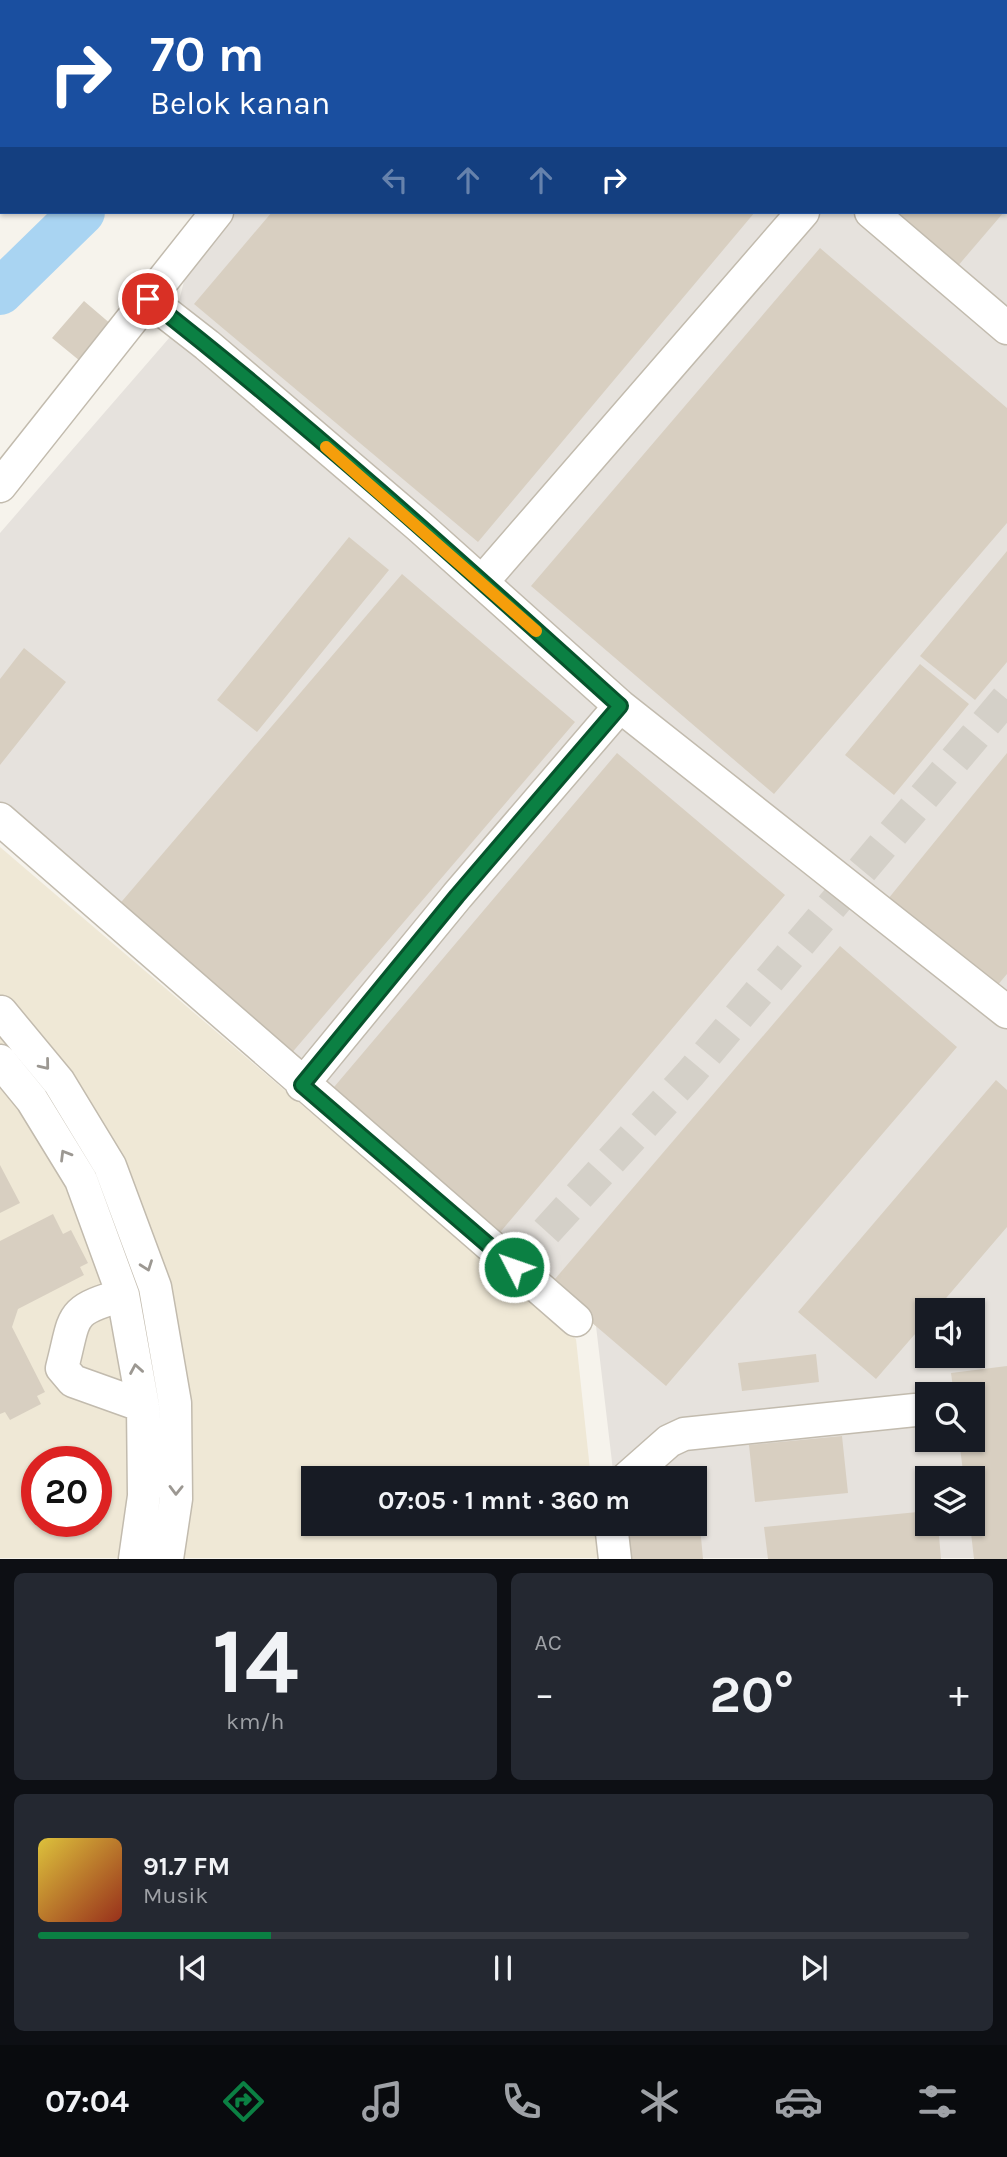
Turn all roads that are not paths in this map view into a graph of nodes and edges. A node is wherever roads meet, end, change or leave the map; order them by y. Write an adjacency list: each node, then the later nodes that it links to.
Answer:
1 (215, 214): 4 (lane)
2 (801, 214): 7 (lane)
3 (873, 214): 5 (lane)
4 (148, 299): 6 (lane); 7 (lane)
5 (1007, 328)
6 (0, 486)
7 (482, 582): 8 (lane)
8 (620, 706): 10 (lane); 13 (lane)
9 (0, 819): 13 (lane)
10 (1005, 1007)
11 (1, 1012): 21 (lane, one-way to 21)
12 (0, 1061): 14 (lane, one-way to 12)
13 (302, 1085): 15 (lane)
14 (123, 1295): 16 (lane, one-way to 14); 16 (lane)
15 (576, 1320)
16 (143, 1406): 20 (lane)
17 (915, 1410): 18 (lane)
18 (640, 1466)
19 (612, 1536): 22 (lane)
20 (135, 1559)
21 (167, 1559)
22 (615, 1559)

